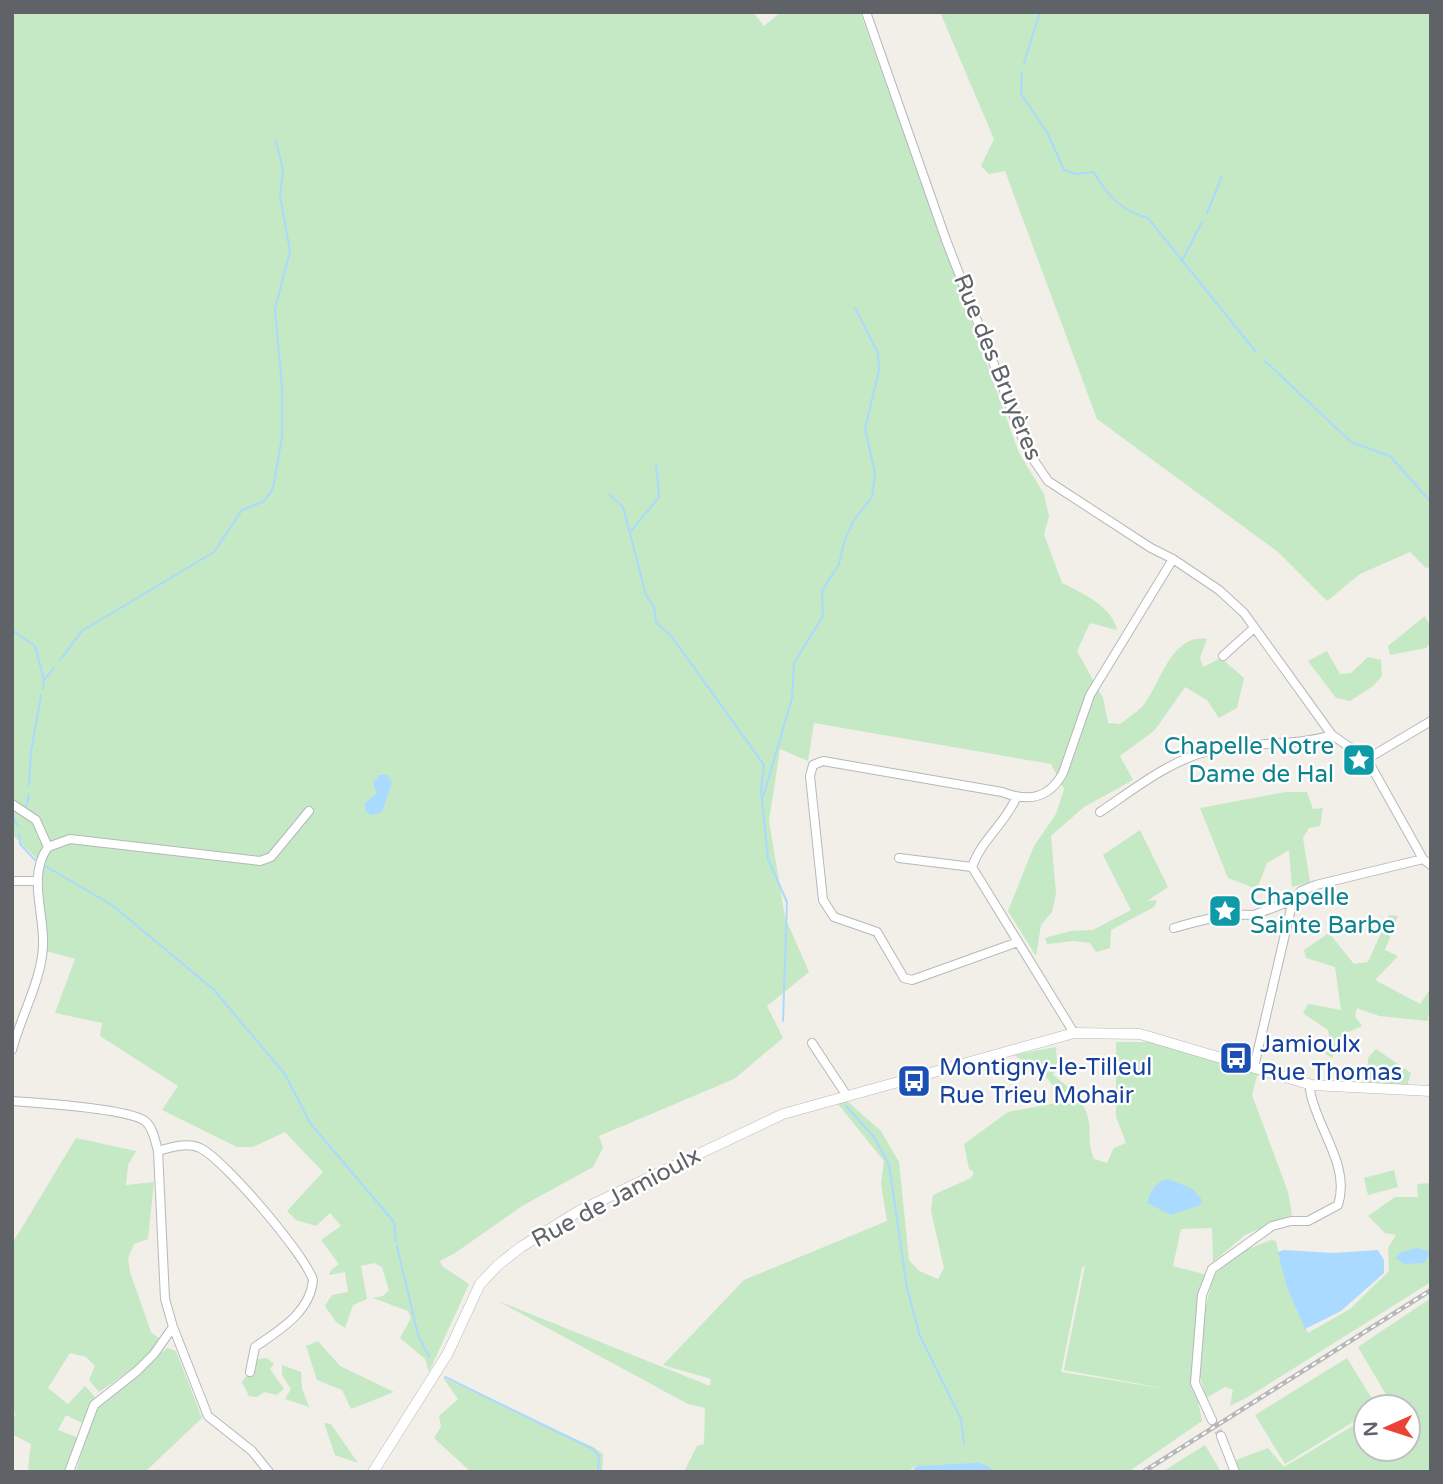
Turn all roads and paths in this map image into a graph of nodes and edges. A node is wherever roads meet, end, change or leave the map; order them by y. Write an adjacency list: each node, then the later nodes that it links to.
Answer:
1 (866, 12): 2 (street, Rue des Bruyères)
2 (1173, 559): 3 (street, Rue des Bruyères); 8 (street)
3 (1254, 628): 4 (street); 6 (street, Rue des Bruyères)
4 (1223, 656)
5 (1431, 721): 7 (street)
6 (1332, 735): 7 (street, Rue des Bruyères); 11 (street)
7 (1367, 759): 14 (street, Rue des Bruyères)
8 (1016, 797): 16 (street); 23 (street)
9 (12, 804): 12 (street)
10 (309, 811): 12 (street)
11 (1100, 812)
12 (48, 847): 18 (street)
13 (899, 858): 16 (street)
14 (1423, 859): 15 (street); 19 (street)
15 (1431, 865)
16 (972, 867): 23 (street)
17 (12, 881): 18 (street)
18 (38, 881): 26 (street)
19 (1293, 901): 20 (street); 22 (street)
20 (1254, 915): 21 (street); 22 (street)
21 (1174, 928)
22 (1286, 931): 27 (street)
23 (1018, 942): 24 (street)
24 (1074, 1033): 27 (street, Rue de Jamioulx); 30 (street, Rue de Jamioulx)
25 (812, 1043): 30 (street)
26 (12, 1050)
27 (1254, 1067): 28 (street, Rue de Jamioulx)
28 (1312, 1085): 29 (street, Rue de Jamioulx); 35 (street)
29 (1431, 1091)
30 (846, 1096): 39 (street, Rue de Jamioulx)
31 (12, 1101): 32 (street)
32 (158, 1151): 33 (street); 34 (street)
33 (173, 1327): 37 (street); 38 (street)
34 (250, 1372)
35 (1212, 1420)
36 (1221, 1436): 40 (street)
37 (69, 1472)
38 (269, 1472)
39 (373, 1472)
40 (1234, 1472)

